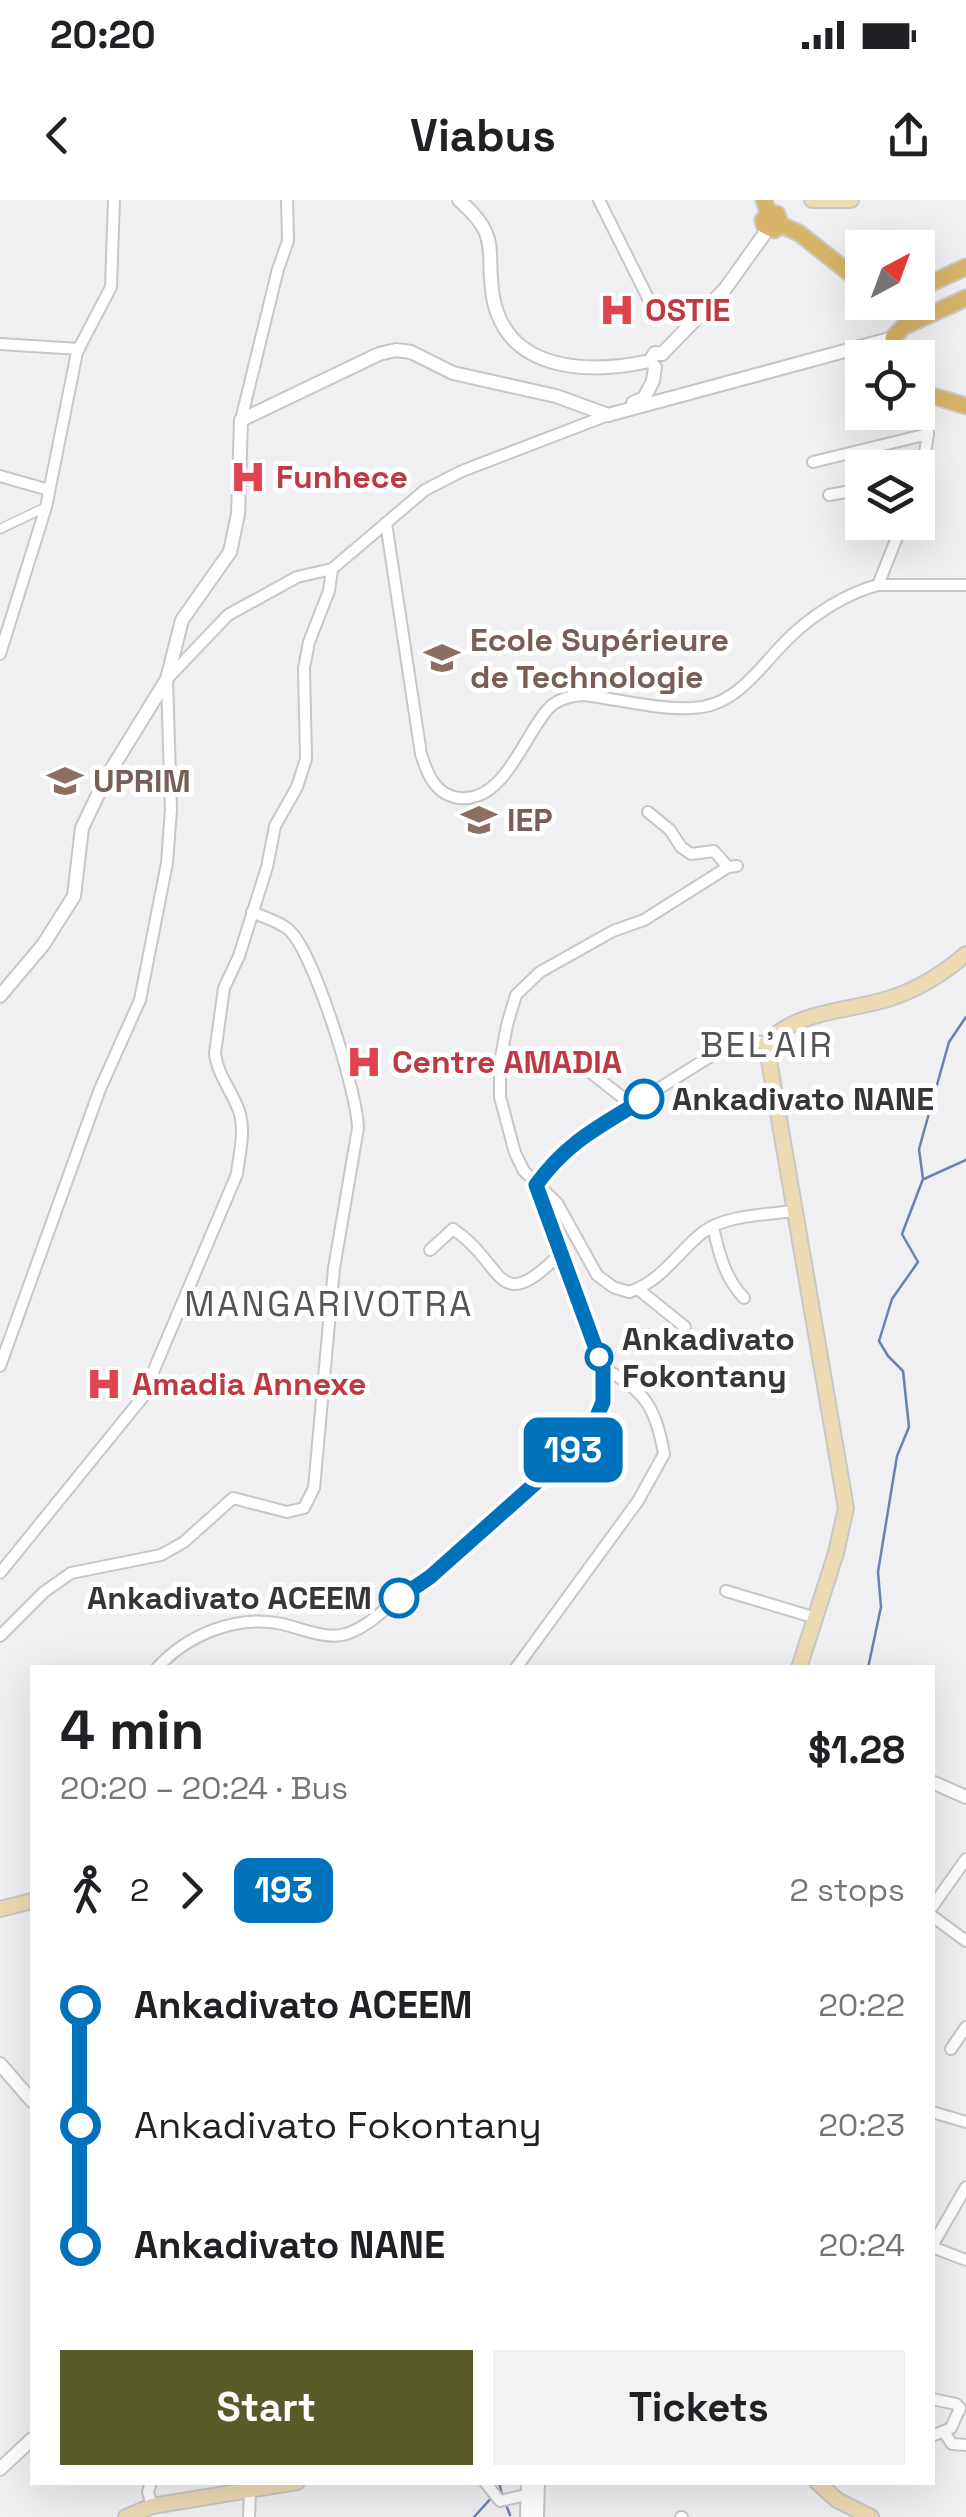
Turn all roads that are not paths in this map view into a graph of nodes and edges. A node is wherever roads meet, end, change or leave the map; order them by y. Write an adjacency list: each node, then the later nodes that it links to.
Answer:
1 (114, 200): 15 (street)
2 (288, 200): 21 (street)
3 (459, 200): 16 (street)
4 (599, 200): 12 (street)
5 (812, 200): 6 (main road)
6 (851, 200)
7 (770, 217): 9 (main road); 16 (street)
8 (966, 267): 10 (main road)
9 (845, 269)
10 (935, 281)
11 (966, 298): 13 (main road)
12 (651, 304)
13 (893, 338): 18 (street)
14 (0, 344): 15 (street)
15 (79, 348): 27 (street)
16 (656, 362): 18 (street); 20 (street)
17 (935, 395): 19 (main road)
18 (650, 402): 20 (street)
19 (966, 406)
20 (608, 415): 21 (street); 31 (street)
21 (241, 420): 38 (street)
22 (927, 430): 23 (street)
23 (928, 434): 24 (street); 25 (street)
24 (925, 450)
25 (813, 462)
26 (0, 476): 27 (street)
27 (49, 490): 30 (street)
28 (845, 493): 29 (street)
29 (829, 496)
30 (46, 507): 32 (street); 37 (street)
31 (386, 523): 34 (street); 35 (street)
32 (0, 529)
33 (896, 540): 35 (street)
34 (332, 569): 38 (street); 40 (street)
35 (878, 585): 36 (street)
36 (966, 585)
37 (0, 654)
38 (168, 680): 42 (street); 54 (street)
39 (648, 812): 46 (street)
40 (252, 912): 56 (street); 59 (street)
41 (966, 954): 43 (main road)
42 (0, 996)
43 (766, 1043): 45 (street); 47 (main road)
44 (576, 1061): 45 (street)
45 (628, 1109): 46 (street)
46 (536, 1185): 50 (street); 51 (street)
47 (793, 1211): 48 (street); 58 (main road)
48 (713, 1227): 51 (street); 52 (street)
49 (430, 1250): 50 (street)
50 (562, 1252): 55 (street)
51 (638, 1289): 53 (street)
52 (744, 1298)
53 (685, 1327)
54 (0, 1366)
55 (603, 1368): 60 (street); 61 (street)
56 (0, 1573)
57 (726, 1591): 58 (street)
58 (816, 1618): 62 (main road)
59 (0, 1636)
60 (160, 1665)
61 (518, 1665)
62 (800, 1665)
63 (935, 1783): 64 (street)
64 (966, 1797)
65 (966, 1859): 67 (street)
66 (30, 1902): 68 (main road)
67 (935, 1903)
68 (0, 1909)
69 (935, 1918): 70 (street)
70 (966, 1941)
71 (966, 2026): 72 (street)
72 (951, 2049)
73 (0, 2064): 74 (street)
74 (30, 2099)
75 (935, 2113): 76 (street)
76 (966, 2122)
77 (966, 2187): 78 (street)
78 (935, 2241)
79 (935, 2247): 80 (street)
80 (966, 2260)
81 (935, 2400): 82 (street)
82 (944, 2432): 83 (street); 85 (street)
83 (935, 2435)
84 (30, 2441): 86 (street)
85 (966, 2445)
86 (0, 2469)
87 (151, 2485): 94 (street)
88 (280, 2485): 93 (main road)
89 (487, 2485): 92 (street)
90 (538, 2485): 98 (street)
91 (820, 2485): 99 (main road)
92 (527, 2489): 97 (street)
93 (250, 2490): 94 (main road); 96 (street)
94 (152, 2506): 95 (main road)
95 (126, 2517)
96 (249, 2517)
97 (526, 2517)
98 (536, 2517)
99 (871, 2517)

